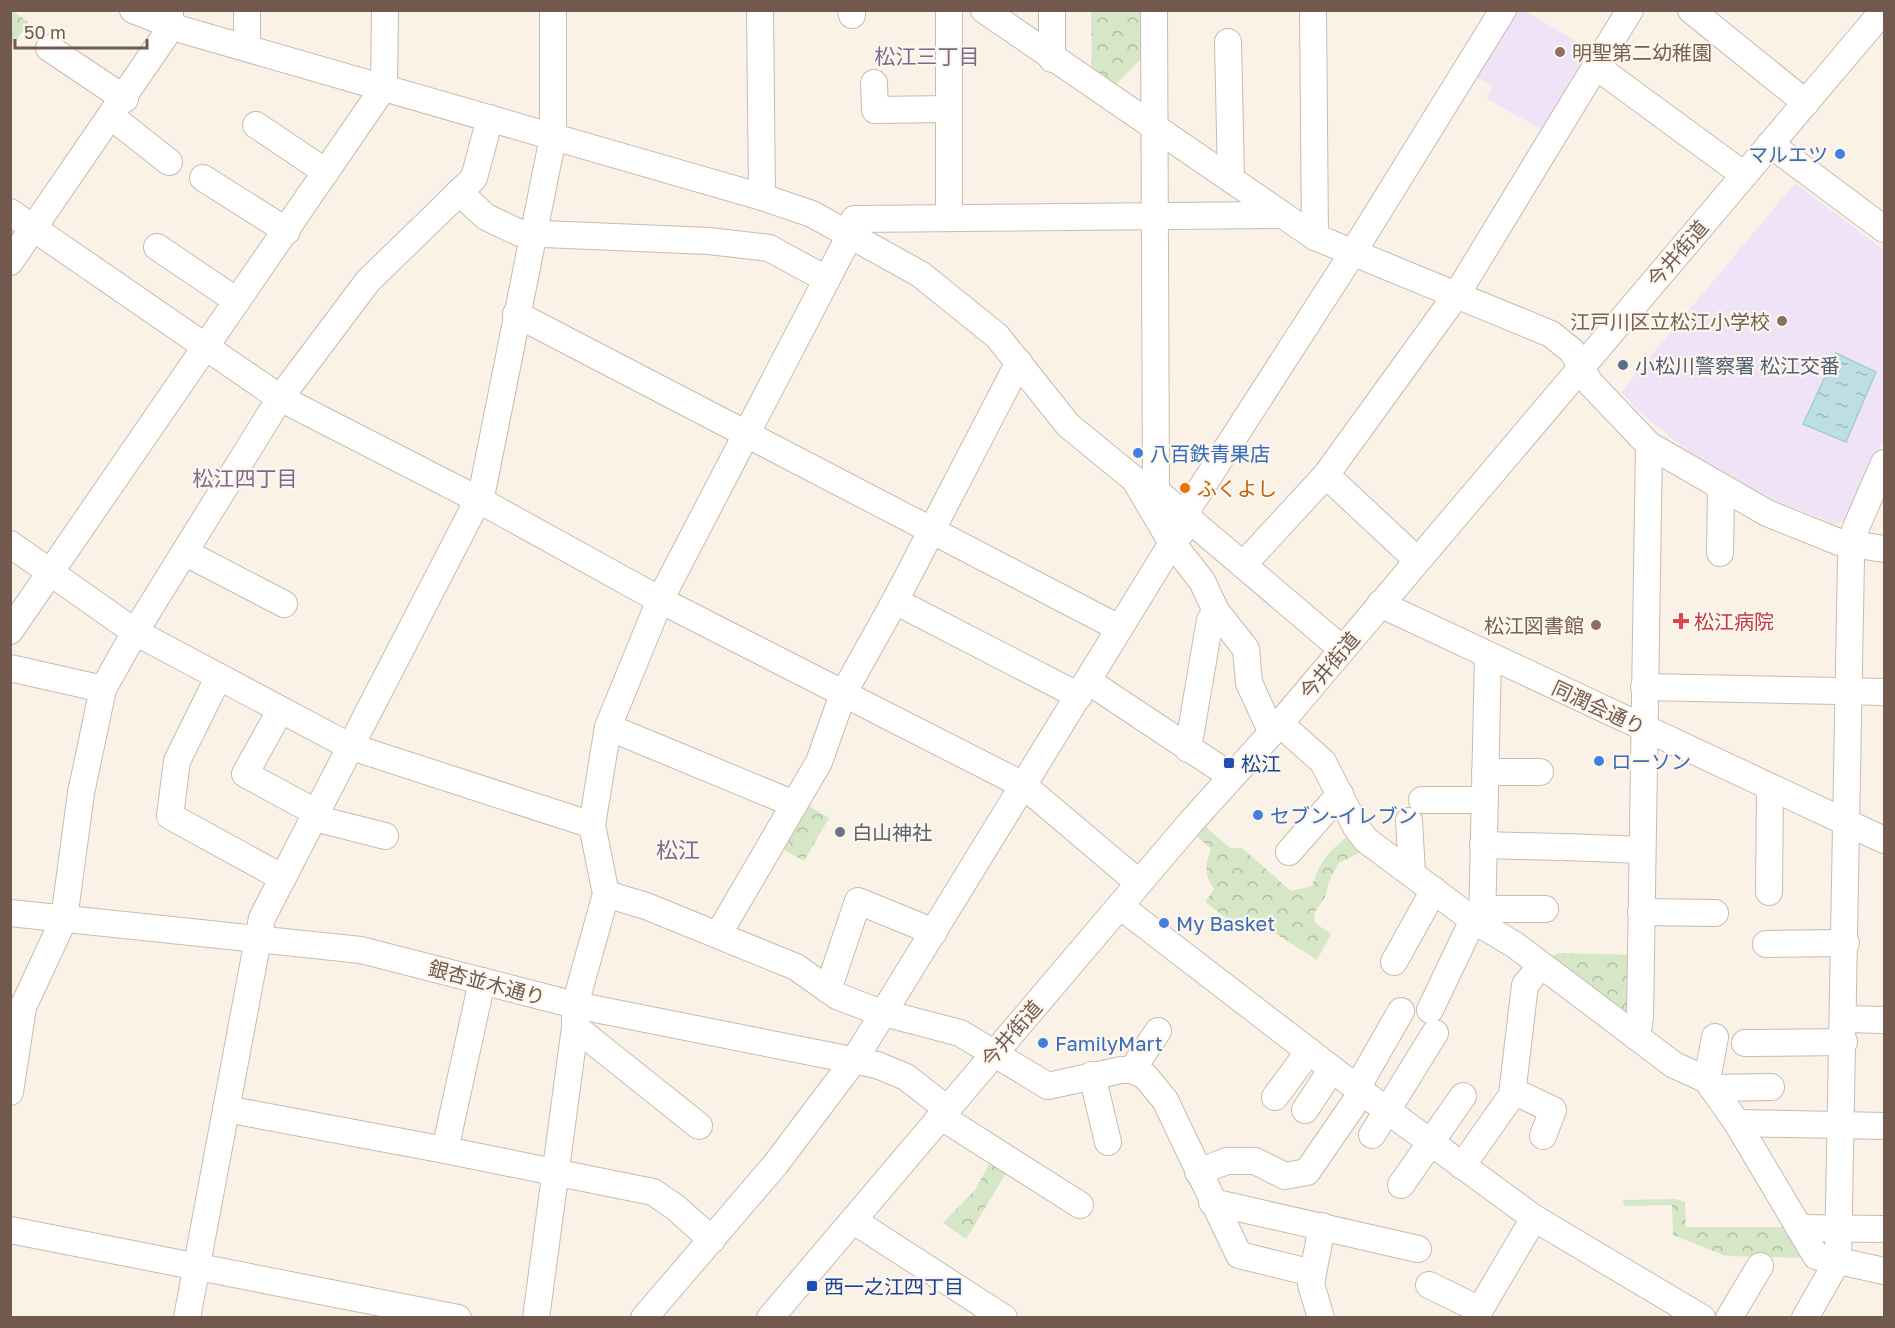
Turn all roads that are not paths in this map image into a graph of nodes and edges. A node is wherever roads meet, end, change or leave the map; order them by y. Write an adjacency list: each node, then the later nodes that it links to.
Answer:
1 (133, 10): 15 (street)
2 (247, 10): 18 (street)
3 (385, 10): 22 (street)
4 (553, 10): 29 (street)
5 (760, 10): 37 (street)
6 (949, 10): 25 (street)
7 (984, 10): 19 (street)
8 (1052, 10): 19 (street)
9 (1154, 10): 28 (street)
10 (1313, 10): 47 (street)
11 (1503, 10): 49 (street)
12 (1630, 10): 20 (street)
13 (1691, 10): 23 (street)
14 (1884, 10): 23 (street, 今井街道)
15 (170, 18): 18 (street); 24 (street)
16 (1228, 42): 35 (street)
17 (49, 48): 24 (street)
18 (247, 48): 22 (street)
19 (1053, 59): 28 (street)
20 (1597, 67): 33 (street); 52 (street)
21 (874, 83): 25 (street)
22 (384, 87): 26 (street); 32 (street)
23 (1806, 102): 30 (street, 今井街道)
24 (119, 108): 31 (street); 42 (street)
25 (949, 109): 40 (street)
26 (490, 118): 29 (street); 36 (street)
27 (256, 125): 32 (street)
28 (1155, 127): 35 (street); 41 (street)
29 (553, 137): 37 (street); 46 (street)
30 (1770, 144): 33 (street, 今井街道); 43 (street)
31 (169, 162)
32 (326, 172): 44 (street)
33 (1744, 175): 57 (street, 今井街道)
34 (203, 178): 44 (street)
35 (1231, 179): 39 (street)
36 (459, 192): 46 (street); 58 (street)
37 (762, 197): 45 (street)
38 (10, 212): 42 (street)
39 (1280, 215): 41 (street); 47 (street)
40 (949, 217): 41 (street); 45 (street)
41 (1154, 217): 63 (street)
42 (34, 228): 50 (street); 55 (street)
43 (1884, 229)
44 (287, 231): 53 (street)
45 (851, 233): 51 (street); 56 (street)
46 (532, 234): 51 (street); 54 (street)
47 (1315, 237): 49 (street)
48 (157, 247): 53 (street)
49 (1352, 254): 52 (street); 66 (street)
50 (10, 262)
51 (826, 279): 59 (street)
52 (1457, 294): 57 (street); 62 (street)
53 (237, 301): 55 (street)
54 (516, 314): 59 (street); 65 (street)
55 (206, 347): 58 (street); 76 (street)
56 (1019, 362): 63 (street); 67 (street)
57 (1581, 368): 60 (street); 74 (street, 今井街道)
58 (280, 398): 65 (street); 72 (street)
59 (745, 435): 67 (street); 77 (street)
60 (1649, 446): 64 (street); 89 (street)
61 (1882, 474): 70 (street)
62 (1326, 475): 74 (street); 75 (street)
63 (1145, 485): 66 (street); 68 (street)
64 (1721, 487): 70 (street); 73 (street)
65 (479, 500): 77 (street); 99 (street)
66 (1188, 518): 68 (street); 75 (street)
67 (931, 531): 78 (street); 82 (street)
68 (1172, 543): 81 (street); 82 (street)
69 (10, 544): 76 (street)
70 (1853, 545): 71 (street); 92 (street)
71 (1884, 549)
72 (186, 553): 79 (street); 84 (street)
73 (1720, 553)
74 (1417, 560): 80 (street, 今井街道)
75 (1243, 565): 85 (street)
76 (51, 571): 83 (street); 84 (street)
77 (660, 600): 94 (street); 98 (street)
78 (895, 601): 91 (street); 94 (street)
79 (284, 604)
80 (1380, 604): 85 (street, 今井街道); 86 (street, 同潤会通り)
81 (1216, 611): 96 (street); 100 (street)
82 (1119, 628): 91 (street)
83 (10, 631)
84 (135, 632): 88 (street); 90 (street)
85 (1342, 649): 96 (street, 今井街道)
86 (1488, 656): 97 (street, 同潤会通り); 101 (street)
87 (10, 668): 90 (street)
88 (218, 678): 95 (street); 118 (street)
89 (1644, 687): 92 (street); 97 (street)
90 (104, 689): 128 (street)
91 (1083, 689): 100 (street); 104 (street)
92 (1849, 690): 93 (street); 110 (street)
93 (1884, 692)
94 (843, 694): 104 (street); 108 (street)
95 (280, 711): 99 (street); 109 (street)
96 (1277, 727): 103 (street, 今井街道); 106 (street)
97 (1642, 727): 105 (street, 同潤会通り); 115 (street)
98 (608, 728): 108 (street); 111 (street)
99 (349, 746): 109 (street); 111 (street)
100 (1188, 750): 103 (street)
101 (1485, 772): 102 (street); 107 (street)
102 (1540, 772)
103 (1231, 776): 119 (street, 今井街道)
104 (1023, 785): 119 (street); 130 (street)
105 (1770, 787): 110 (street, 同潤会通り); 121 (street)
106 (1340, 794): 116 (street); 117 (street)
107 (1484, 800): 114 (street); 117 (street)
108 (794, 804): 131 (street)
109 (317, 813): 112 (street); 118 (street)
110 (1847, 822): 113 (street, 同潤会通り); 133 (street)
111 (592, 825): 122 (street)
112 (385, 836)
113 (1884, 840)
114 (1483, 845): 115 (street); 129 (street)
115 (1642, 850): 125 (street)
116 (1289, 852)
117 (1412, 873): 120 (street)
118 (283, 878): 132 (street)
119 (1139, 883): 123 (street, 今井街道)
120 (1434, 890): 129 (street); 135 (street)
121 (1769, 892)
122 (606, 894): 131 (street); 141 (street)
123 (1120, 906): 148 (street); 149 (street, 今井街道)
124 (1545, 909): 129 (street)
125 (1641, 912): 127 (street); 145 (street)
126 (10, 913): 128 (street, 銀杏並木通り)
127 (1715, 913)
128 (64, 919): 132 (street, 銀杏並木通り); 158 (street)
129 (1479, 919): 136 (street); 163 (street)
130 (934, 932): 138 (street); 140 (street)
131 (718, 934): 138 (street)
132 (258, 939): 137 (street, 銀杏並木通り); 161 (street)
133 (1846, 943): 134 (street); 144 (street)
134 (1766, 944)
135 (1394, 962)
136 (1540, 966): 145 (street); 157 (street)
137 (482, 981): 141 (street, 銀杏並木通り); 173 (street)
138 (828, 990): 140 (street)
139 (1401, 1011): 156 (street)
140 (886, 1012): 149 (street); 150 (street)
141 (575, 1016): 150 (street, 銀杏並木通り); 167 (street); 176 (street)
142 (1884, 1020): 144 (street)
143 (1158, 1031): 152 (street)
144 (1844, 1031): 147 (street); 166 (street)
145 (1637, 1037): 154 (street)
146 (1715, 1037): 154 (street)
147 (1745, 1043)
148 (1309, 1051): 151 (street); 160 (street)
149 (994, 1053): 153 (street); 164 (street, 今井街道)
150 (855, 1059): 164 (street, 銀杏並木通り); 187 (street)
151 (1332, 1069): 156 (street); 162 (street)
152 (1132, 1070): 153 (street); 175 (street)
153 (1092, 1075): 171 (street)
154 (1709, 1084): 155 (street); 165 (street)
155 (1771, 1087)
156 (1360, 1090): 163 (street); 175 (street)
157 (1512, 1091): 170 (street); 174 (street)
158 (10, 1092)
159 (1463, 1096): 172 (street)
160 (1275, 1097)
161 (226, 1110): 173 (street); 191 (street)
162 (1305, 1110)
163 (1388, 1111): 169 (street); 172 (street)
164 (944, 1112): 179 (street, 銀杏並木通り); 181 (street, 今井街道)
165 (1737, 1123): 166 (street); 183 (street)
166 (1842, 1124): 168 (street); 184 (street)
167 (699, 1126)
168 (1884, 1126)
169 (1372, 1135)
170 (1543, 1136)
171 (1108, 1142)
172 (1430, 1142): 174 (street); 177 (street)
173 (445, 1150): 176 (street)
174 (1462, 1166): 180 (street)
175 (1198, 1172): 178 (street)
176 (557, 1173): 187 (street); 198 (street)
177 (1401, 1185)
178 (1212, 1202): 182 (street); 193 (street)
179 (1080, 1205)
180 (1534, 1218): 195 (street); 203 (street)
181 (854, 1221): 200 (street, 今井街道); 201 (street)
182 (1322, 1226): 188 (street); 193 (street)
183 (1799, 1228): 184 (street); 189 (street)
184 (1839, 1228): 185 (street); 189 (street)
185 (1884, 1229)
186 (10, 1230): 191 (street)
187 (712, 1239): 199 (street)
188 (1418, 1250)
189 (1838, 1260): 192 (street); 205 (street)
190 (1760, 1266): 204 (street)
191 (196, 1268): 196 (street); 197 (street)
192 (1884, 1271)
193 (1313, 1273): 202 (street)
194 (1429, 1285): 195 (street)
195 (1477, 1314)
196 (187, 1317)
197 (458, 1317)
198 (536, 1317)
199 (644, 1317)
200 (770, 1317)
201 (1004, 1317)
202 (1321, 1317)
203 (1702, 1317)
204 (1729, 1317)
205 (1805, 1317)

